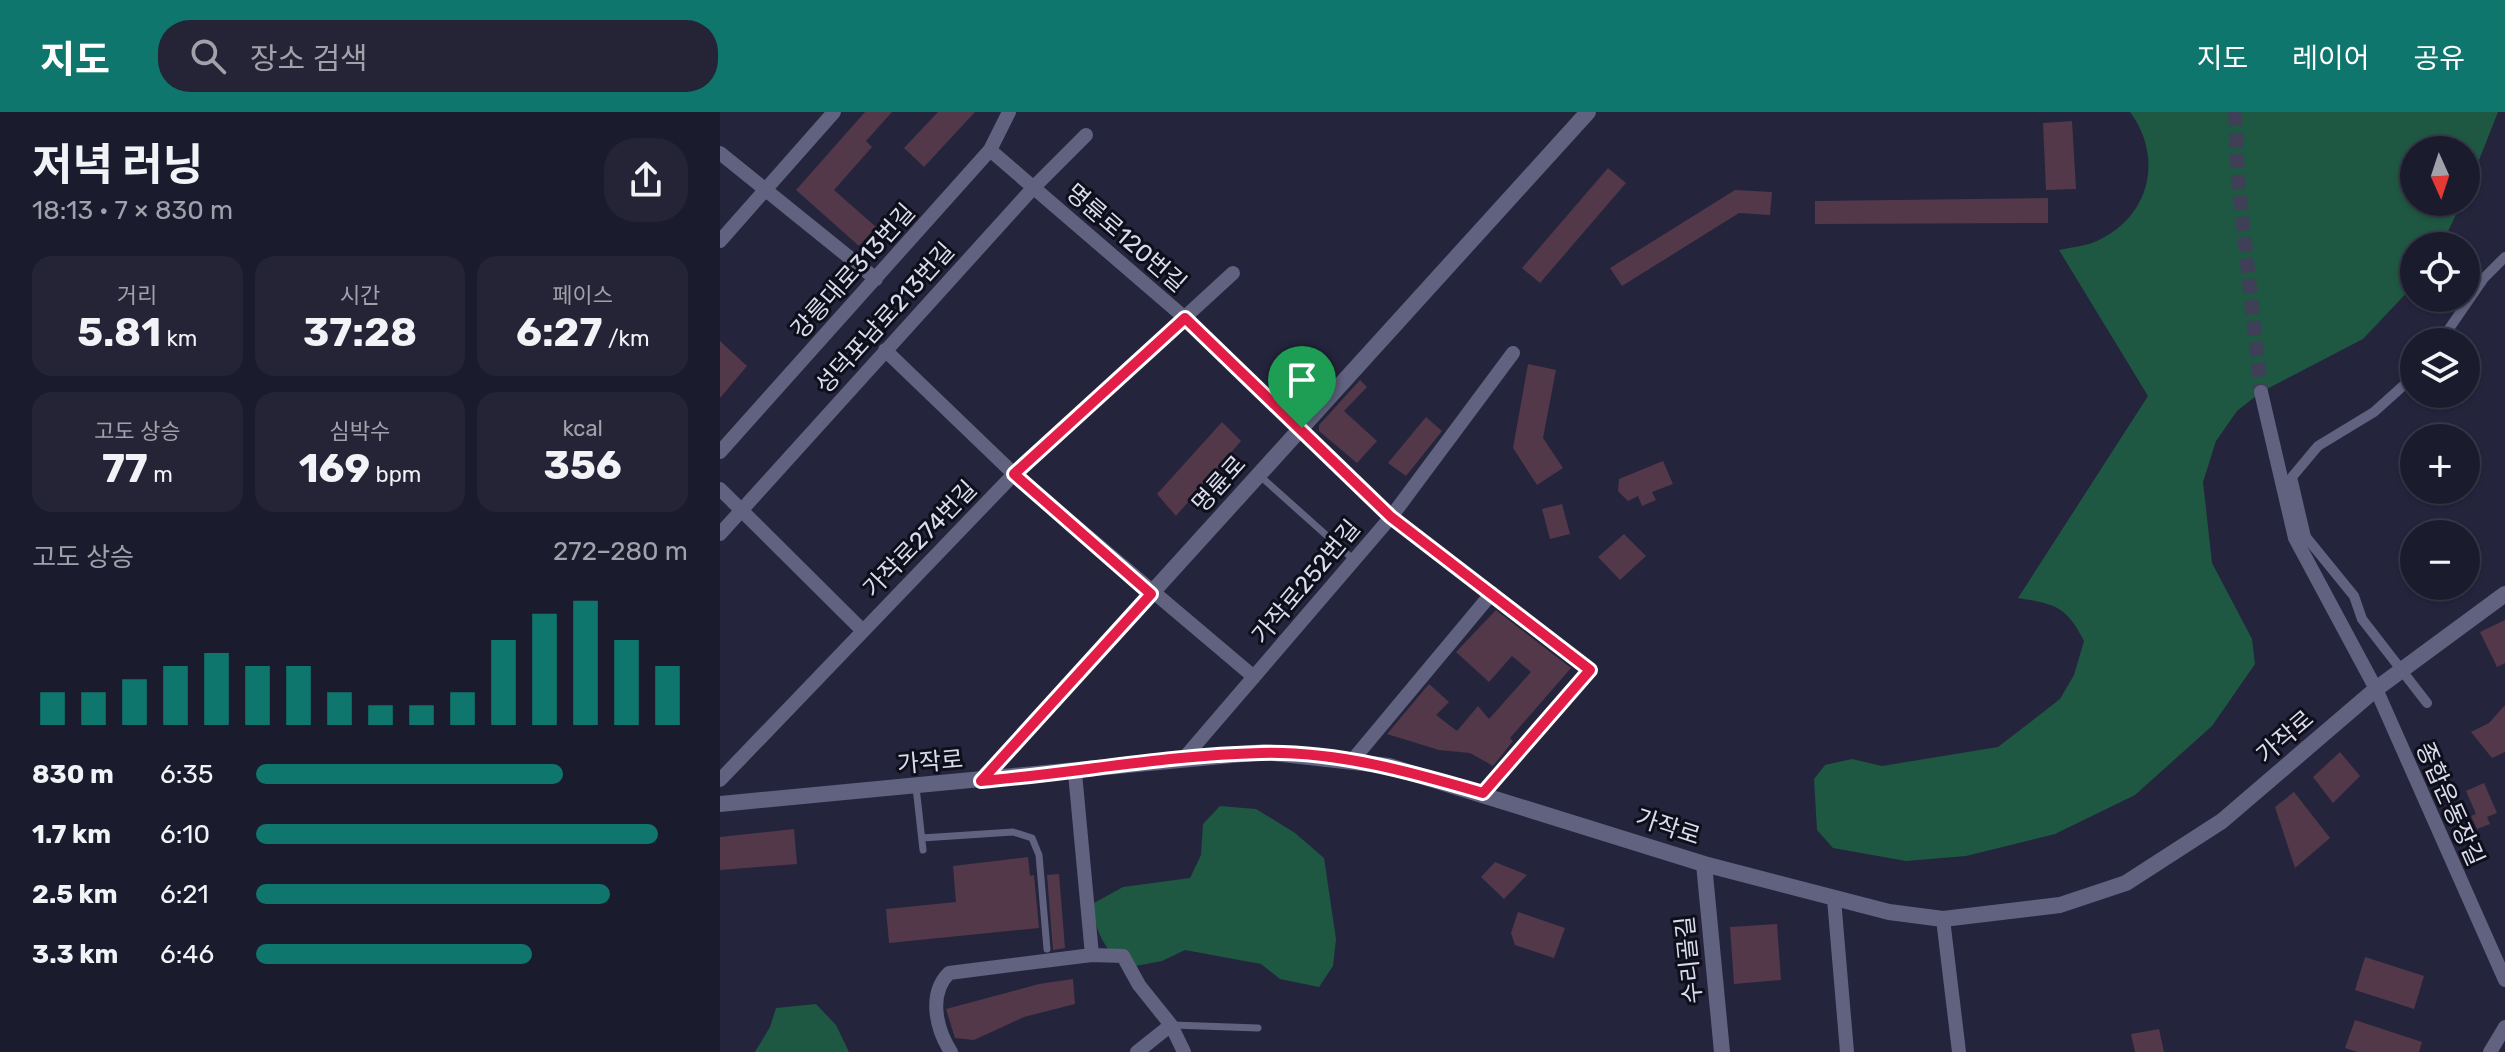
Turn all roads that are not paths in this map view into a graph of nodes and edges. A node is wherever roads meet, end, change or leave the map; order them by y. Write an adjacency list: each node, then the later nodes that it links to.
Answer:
1 (834, 112): 8 (street)
2 (1009, 112): 5 (street, 강릉대로313번길)
3 (1588, 112): 19 (street, 명륜로)
4 (1086, 135): 7 (street, 성덕포남로213번길)
5 (990, 150): 7 (street, 명륜로120번길); 12 (street, 강릉대로313번길)
6 (720, 153): 8 (street)
7 (1034, 187): 13 (street, 명륜로120번길); 15 (street, 성덕포남로213번길)
8 (764, 192): 9 (street); 12 (street)
9 (720, 241)
10 (2505, 257): 14 (street)
11 (1233, 273): 13 (street, 가작로274번길)
12 (876, 279): 20 (street, 강릉대로313번길)
13 (1185, 318): 19 (street, 명륜로120번길); 21 (street, 가작로274번길)
14 (2450, 328)
15 (885, 350): 21 (street); 24 (street, 성덕포남로213번길)
16 (1513, 353): 25 (street, 가작로252번길)
17 (2400, 389): 34 (street)
18 (2261, 392): 33 (street, 종합운동장길)
19 (1302, 428): 22 (street, 명륜로); 25 (street, 명륜로120번길)
20 (720, 452)
21 (1014, 474): 29 (street); 31 (street, 가작로274번길)
22 (1259, 475): 27 (lane); 29 (street, 명륜로)
23 (720, 489): 24 (street)
24 (740, 512): 26 (street, 성덕포남로213번길); 31 (street)
25 (1391, 517): 27 (street, 가작로252번길); 28 (street, 명륜로120번길)
26 (720, 534)
27 (1354, 560): 32 (street, 가작로252번길)
28 (1492, 593): 36 (street); 41 (street, 명륜로120번길)
29 (1151, 594): 32 (street); 39 (street, 명륜로)
30 (2505, 594): 33 (street, 가작로)
31 (862, 630): 38 (street, 가작로274번길)
32 (1254, 677): 35 (street, 가작로252번길)
33 (2376, 689): 47 (street, 가작로); 50 (street, 종합운동장길)
34 (2427, 703)
35 (1185, 757): 36 (street, 가작로); 37 (street, 가작로)
36 (1351, 762): 41 (street, 가작로)
37 (1075, 773): 39 (street, 가작로); 49 (street)
38 (720, 780)
39 (981, 781): 40 (street, 가작로)
40 (916, 787): 42 (street, 가작로); 43 (lane)
41 (1483, 793): 45 (street, 가작로)
42 (720, 804)
43 (922, 838): 44 (lane); 48 (lane)
44 (923, 850)
45 (1704, 864): 46 (street, 가작로); 57 (street, 수리골길)
46 (1834, 899): 47 (street, 가작로); 58 (street)
47 (1943, 919): 59 (street)
48 (1047, 949)
49 (1092, 955): 51 (street); 54 (street)
50 (2505, 980)
51 (1171, 1025): 53 (lane); 55 (street); 56 (street)
52 (2505, 1027): 60 (street)
53 (1258, 1028)
54 (951, 1052)
55 (1137, 1052)
56 (1184, 1052)
57 (1722, 1052)
58 (1847, 1052)
59 (1959, 1052)
60 (2490, 1052)

